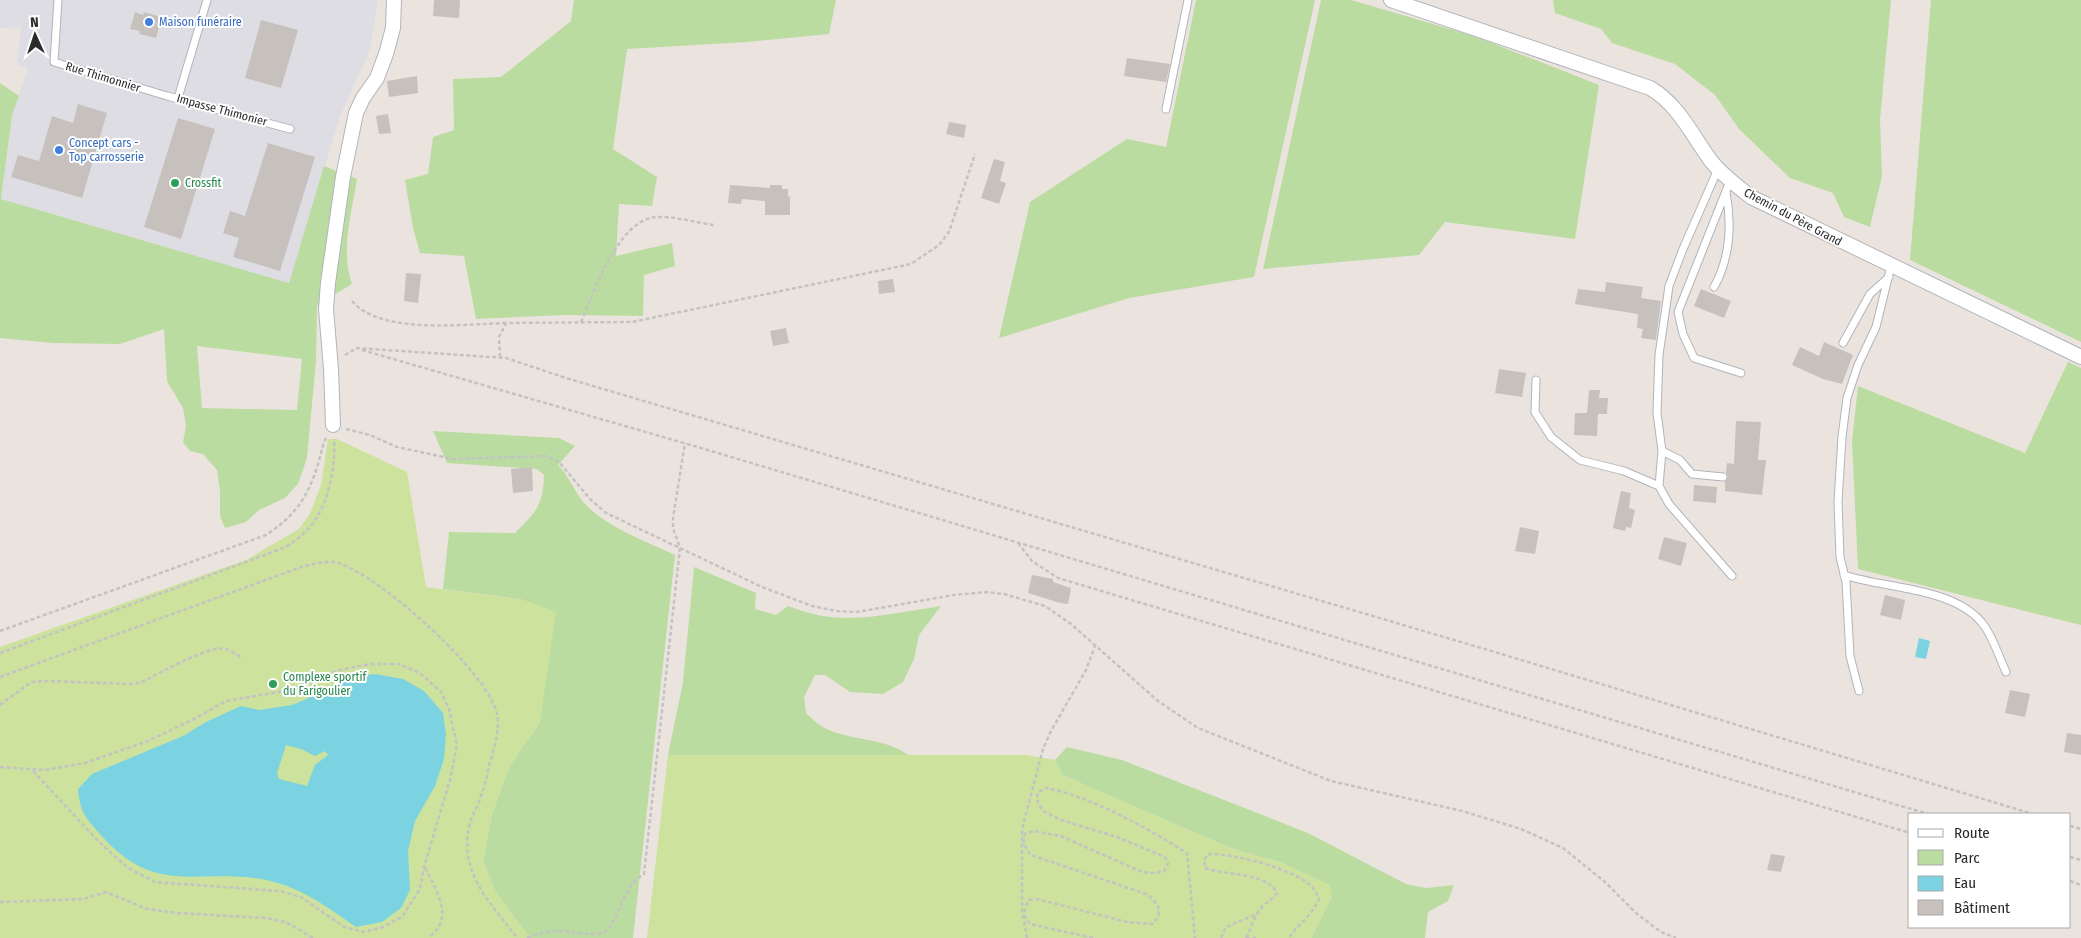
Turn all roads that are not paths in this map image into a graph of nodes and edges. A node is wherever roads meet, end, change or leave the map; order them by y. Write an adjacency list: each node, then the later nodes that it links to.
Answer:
1 (206, 0): 7 (lane)
2 (394, 0): 18 (street)
3 (1188, 0): 8 (lane)
4 (1391, 0): 10 (street, Chemin du Père Grand)
5 (57, 1): 6 (lane, Rue Thimonnier)
6 (155, 92): 7 (lane, Impasse Thimonier)
7 (178, 98): 9 (lane, Impasse Thimonier)
8 (1166, 109)
9 (290, 129)
10 (1718, 169): 11 (street, Chemin du Père Grand); 19 (lane)
11 (1728, 186): 12 (street, Chemin du Père Grand); 13 (lane); 16 (lane)
12 (1890, 272): 14 (lane); 15 (street, Chemin du Père Grand); 22 (lane)
13 (1714, 287)
14 (1843, 344)
15 (2081, 357)
16 (1741, 373)
17 (1536, 380): 21 (lane)
18 (333, 425)
19 (1662, 451): 20 (lane); 21 (lane)
20 (1723, 478)
21 (1659, 486): 23 (lane)
22 (1844, 574): 24 (lane); 25 (lane)
23 (1732, 576)
24 (2006, 672)
25 (1859, 691)

